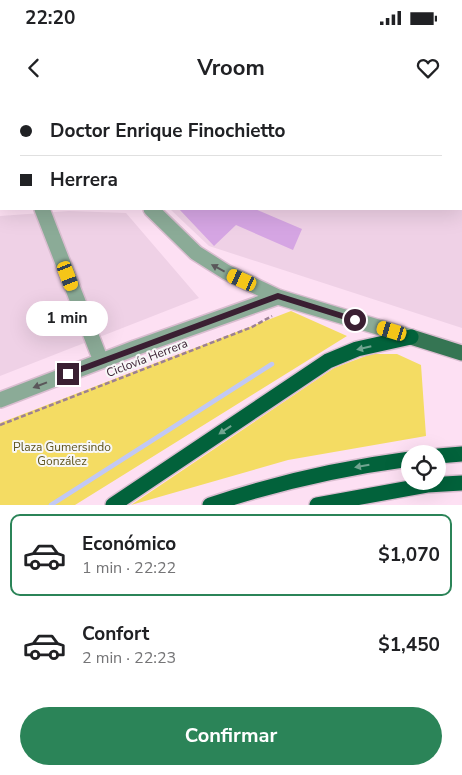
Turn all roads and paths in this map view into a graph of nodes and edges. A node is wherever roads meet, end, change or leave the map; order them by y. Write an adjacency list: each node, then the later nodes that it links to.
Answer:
1 (42, 210): 7 (street)
2 (152, 210): 3 (street, one-way to 2)
3 (278, 296): 5 (street); 7 (street)
4 (275, 315): 9 (path, Ciclovía Herrera)
5 (411, 337): 6 (main road); 14 (highway, one-way to 14)
6 (462, 353)
7 (101, 361): 8 (street, one-way to 8)
8 (0, 400)
9 (0, 425)
10 (462, 454): 11 (highway)
11 (446, 455)
12 (401, 460): 15 (highway, one-way to 15)
13 (462, 483): 16 (highway)
14 (113, 505)
15 (210, 505)
16 (316, 505)

